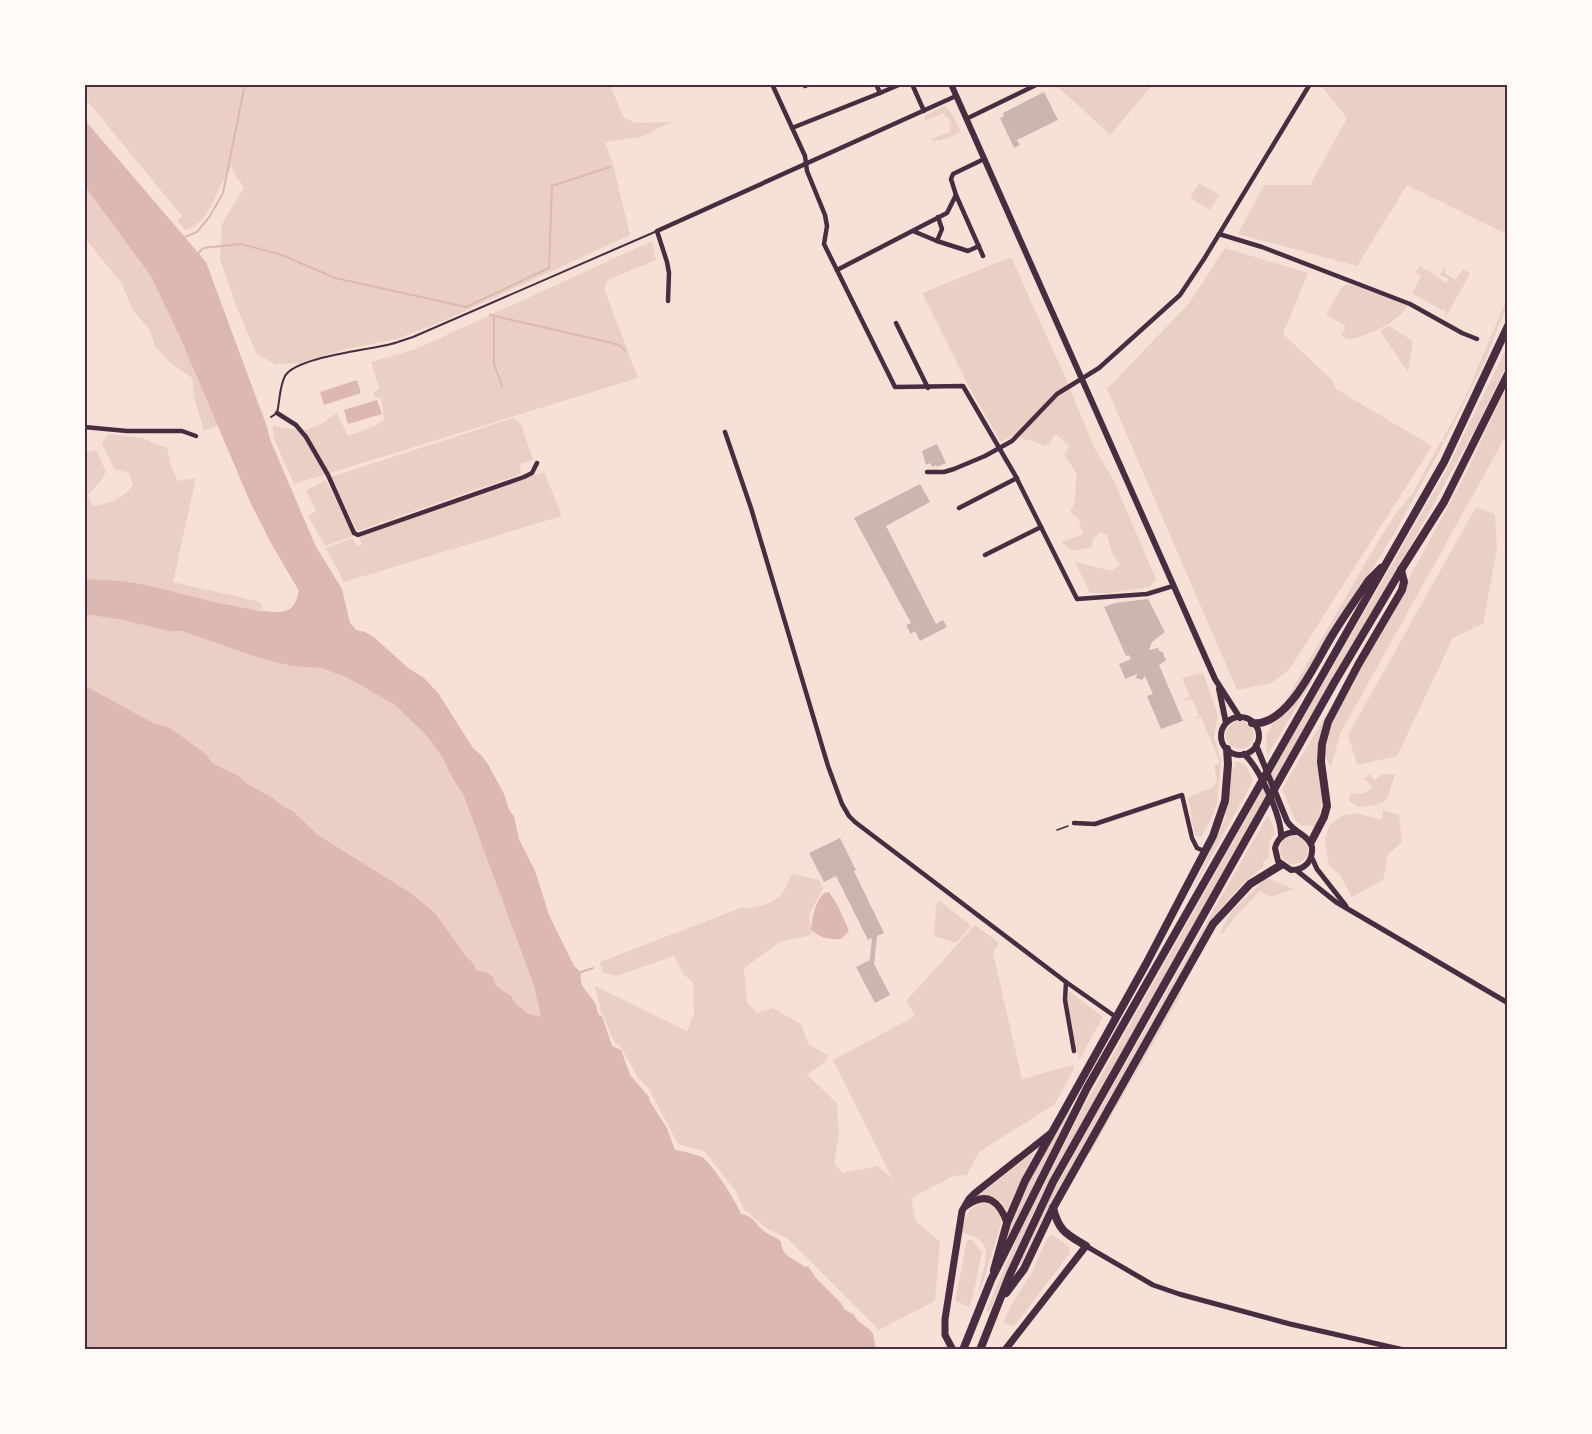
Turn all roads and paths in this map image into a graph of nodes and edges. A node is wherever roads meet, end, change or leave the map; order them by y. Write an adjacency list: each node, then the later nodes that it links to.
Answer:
1 (772, 84): 14 (street)
2 (804, 84): 3 (street)
3 (809, 84)
4 (876, 84): 10 (street)
5 (902, 84): 10 (street)
6 (912, 84): 12 (street)
7 (951, 84): 11 (main road)
8 (1038, 84): 13 (street)
9 (1310, 84): 21 (street)
10 (880, 93): 14 (street)
11 (956, 96): 12 (street); 13 (main road)
12 (924, 111): 16 (street)
13 (966, 119): 15 (main road)
14 (792, 128): 16 (street)
15 (984, 159): 17 (street); 31 (main road)
16 (806, 164): 19 (street); 25 (street)
17 (956, 195): 18 (street); 23 (street)
18 (938, 217): 20 (street); 22 (street)
19 (657, 231): 26 (street); 33 (lane)
20 (913, 231): 22 (street); 25 (street)
21 (1219, 234): 29 (street); 31 (street)
22 (938, 242): 23 (street)
23 (979, 246): 24 (street)
24 (983, 256)
25 (837, 270): 32 (street)
26 (668, 301)
27 (896, 323): 32 (street)
28 (1508, 326): 45 (highway)
29 (1477, 339)
30 (1508, 374): 46 (highway)
31 (1082, 380): 38 (street); 47 (main road)
32 (928, 388): 38 (street)
33 (277, 413): 34 (lane); 39 (street)
34 (271, 417)
35 (84, 426): 37 (street)
36 (725, 432): 65 (street)
37 (196, 435)
38 (1000, 448): 40 (street); 41 (street)
39 (537, 463)
40 (927, 472)
41 (1017, 478): 42 (street); 43 (street)
42 (958, 508)
43 (1041, 527): 44 (street); 47 (street)
44 (985, 555)
45 (1385, 565): 51 (highway); 74 (highway)
46 (1401, 570): 59 (highway); 75 (highway)
47 (1173, 586): 48 (main road)
48 (1218, 685): 49 (main road); 50 (main road)
49 (1240, 718): 50 (main road); 51 (main road)
50 (1226, 723): 53 (main road)
51 (1252, 723): 52 (main road)
52 (1256, 745): 54 (main road); 57 (main road)
53 (1227, 749): 54 (main road); 60 (highway)
54 (1244, 754): 58 (main road)
55 (1074, 824): 56 (path); 60 (street)
56 (1057, 830)
57 (1297, 832): 58 (main road); 59 (main road)
58 (1281, 837): 62 (main road)
59 (1311, 842): 61 (main road)
60 (1204, 851): 67 (highway)
61 (1312, 858): 63 (main road); 64 (street)
62 (1281, 865): 63 (main road); 71 (highway)
63 (1296, 870): 64 (street)
64 (1347, 907): 66 (street)
65 (1066, 982): 67 (street); 68 (street)
66 (1508, 1003)
67 (1116, 1017): 69 (highway)
68 (1074, 1051)
69 (1051, 1132): 70 (main road); 72 (highway)
70 (964, 1208): 72 (main road); 76 (main road)
71 (1053, 1208): 73 (highway); 75 (highway)
72 (1007, 1223): 74 (highway)
73 (1086, 1246): 79 (main road); 80 (street)
74 (991, 1280): 77 (highway)
75 (1000, 1302): 78 (highway)
76 (953, 1350)
77 (963, 1350)
78 (980, 1350)
79 (1005, 1350)
80 (1404, 1350)

